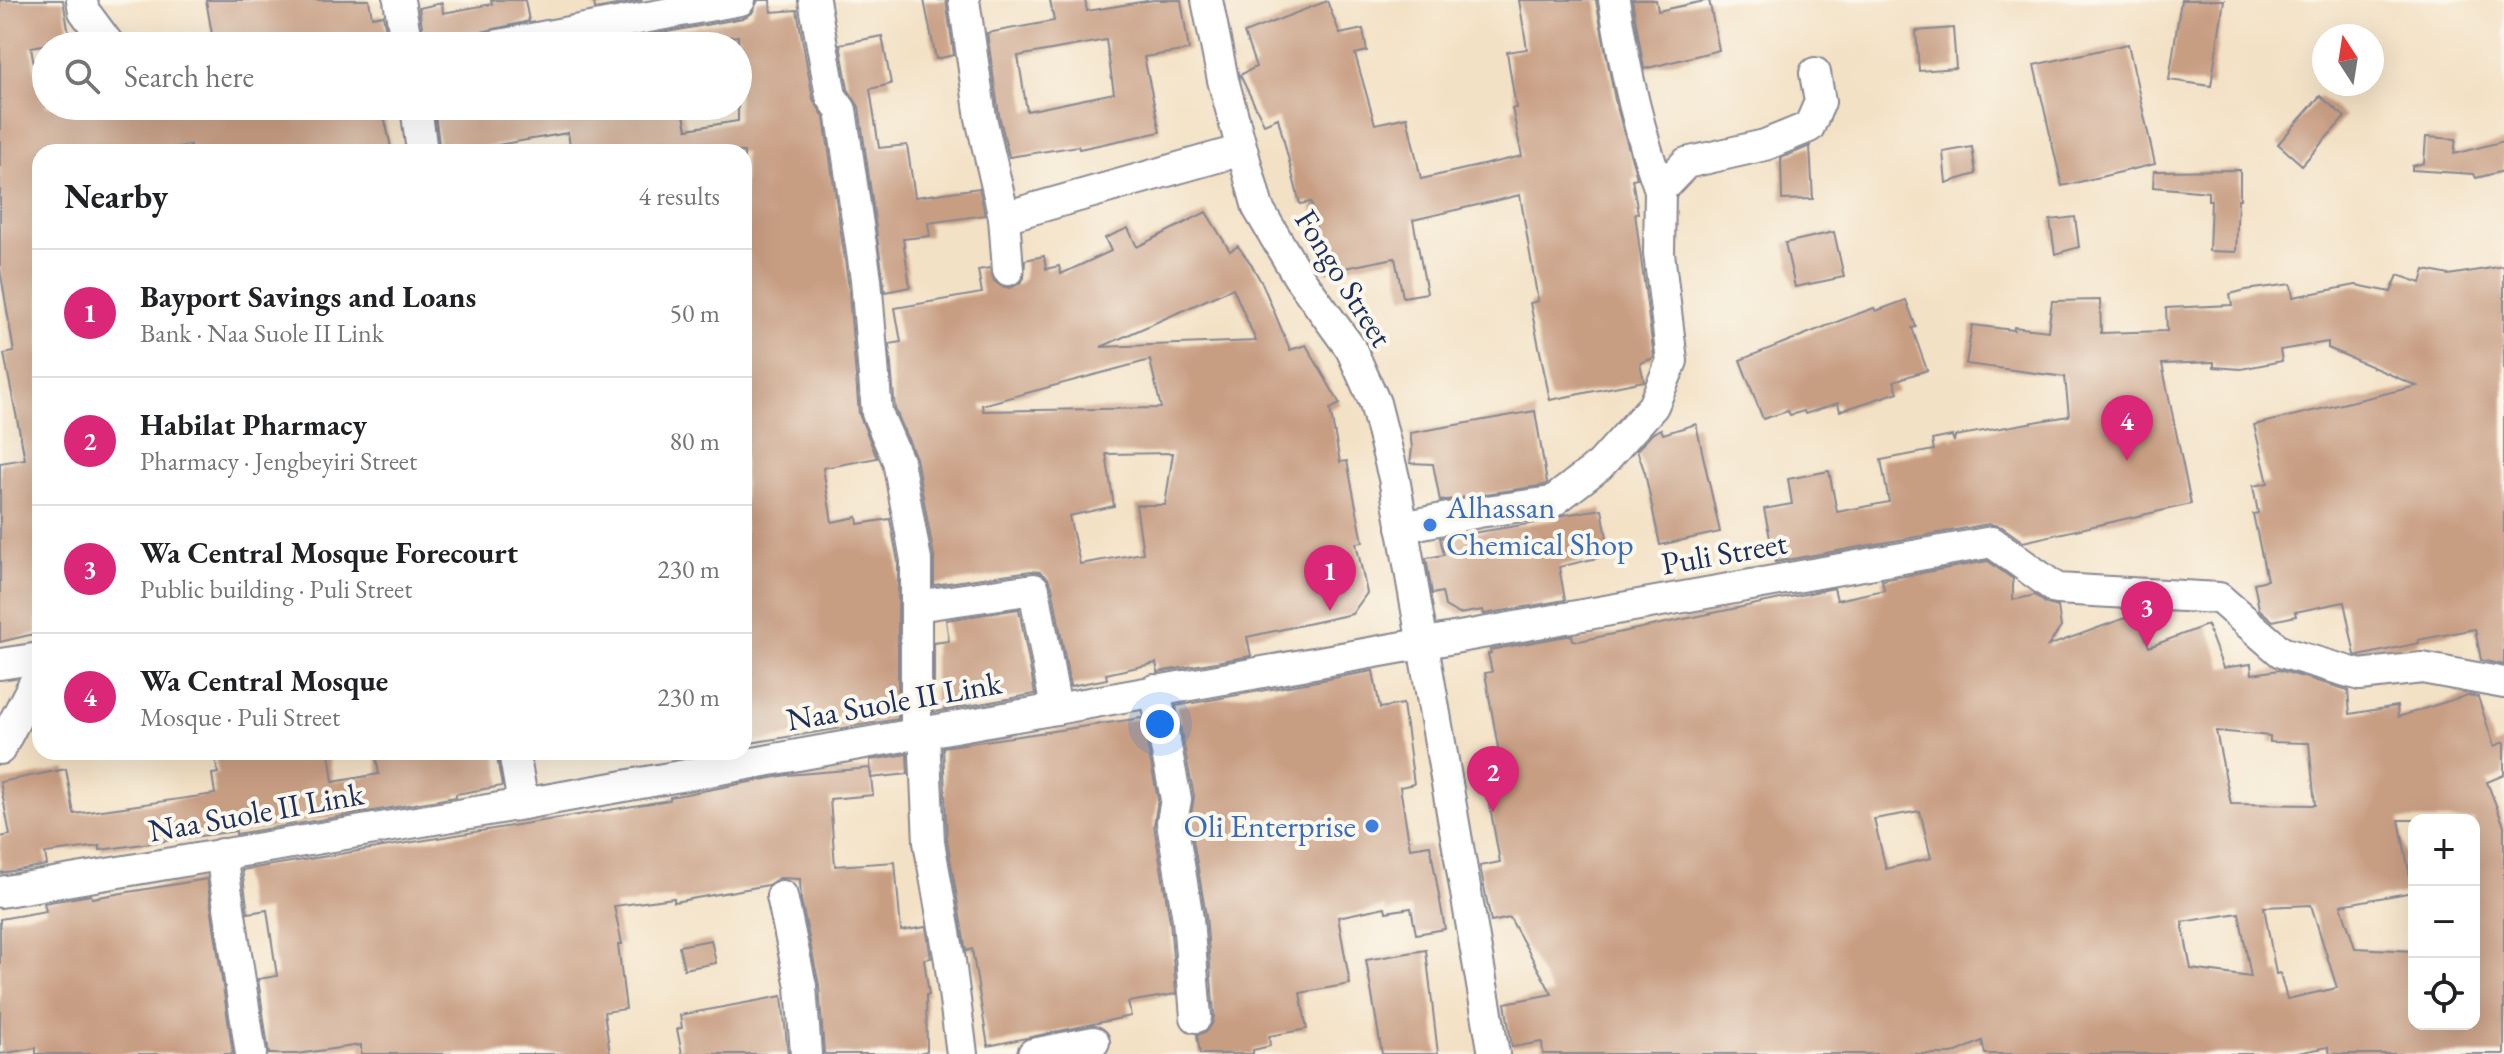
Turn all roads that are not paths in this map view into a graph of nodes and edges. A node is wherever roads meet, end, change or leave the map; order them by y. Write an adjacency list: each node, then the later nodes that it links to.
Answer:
1 (82, 0): 8 (street)
2 (399, 0): 9 (street)
3 (740, 0): 10 (street)
4 (814, 0): 19 (street)
5 (964, 0): 16 (street)
6 (1207, 0): 14 (street, Fongo Street)
7 (1614, 0): 15 (street)
8 (100, 32)
9 (405, 32)
10 (569, 32)
11 (1815, 73): 15 (street)
12 (418, 120): 13 (street)
13 (421, 144)
14 (1242, 150): 16 (street); 18 (street, Fongo Street)
15 (1660, 190): 18 (street)
16 (1004, 217): 17 (street)
17 (1008, 270)
18 (1402, 527): 20 (street, Fongo Street)
19 (916, 606): 26 (street); 28 (street)
20 (1421, 643): 23 (street, Puli Street); 25 (street, Naa Suole II Link); 40 (street, Fongo Street)
21 (32, 659): 22 (street)
22 (0, 664)
23 (2504, 683)
24 (32, 685): 27 (street)
25 (1155, 690): 26 (street, Naa Suole II Link); 34 (street)
26 (1056, 709): 28 (street, Naa Suole II Link)
27 (4, 732)
28 (920, 733): 30 (street, Naa Suole II Link); 38 (street)
29 (515, 760): 30 (street)
30 (523, 804): 31 (street, Naa Suole II Link)
31 (221, 854): 32 (street, Naa Suole II Link); 36 (street)
32 (0, 892)
33 (782, 896): 37 (street)
34 (1196, 1017)
35 (1094, 1042): 39 (street)
36 (251, 1054)
37 (806, 1054)
38 (962, 1054)
39 (1033, 1054)
40 (1494, 1054)

